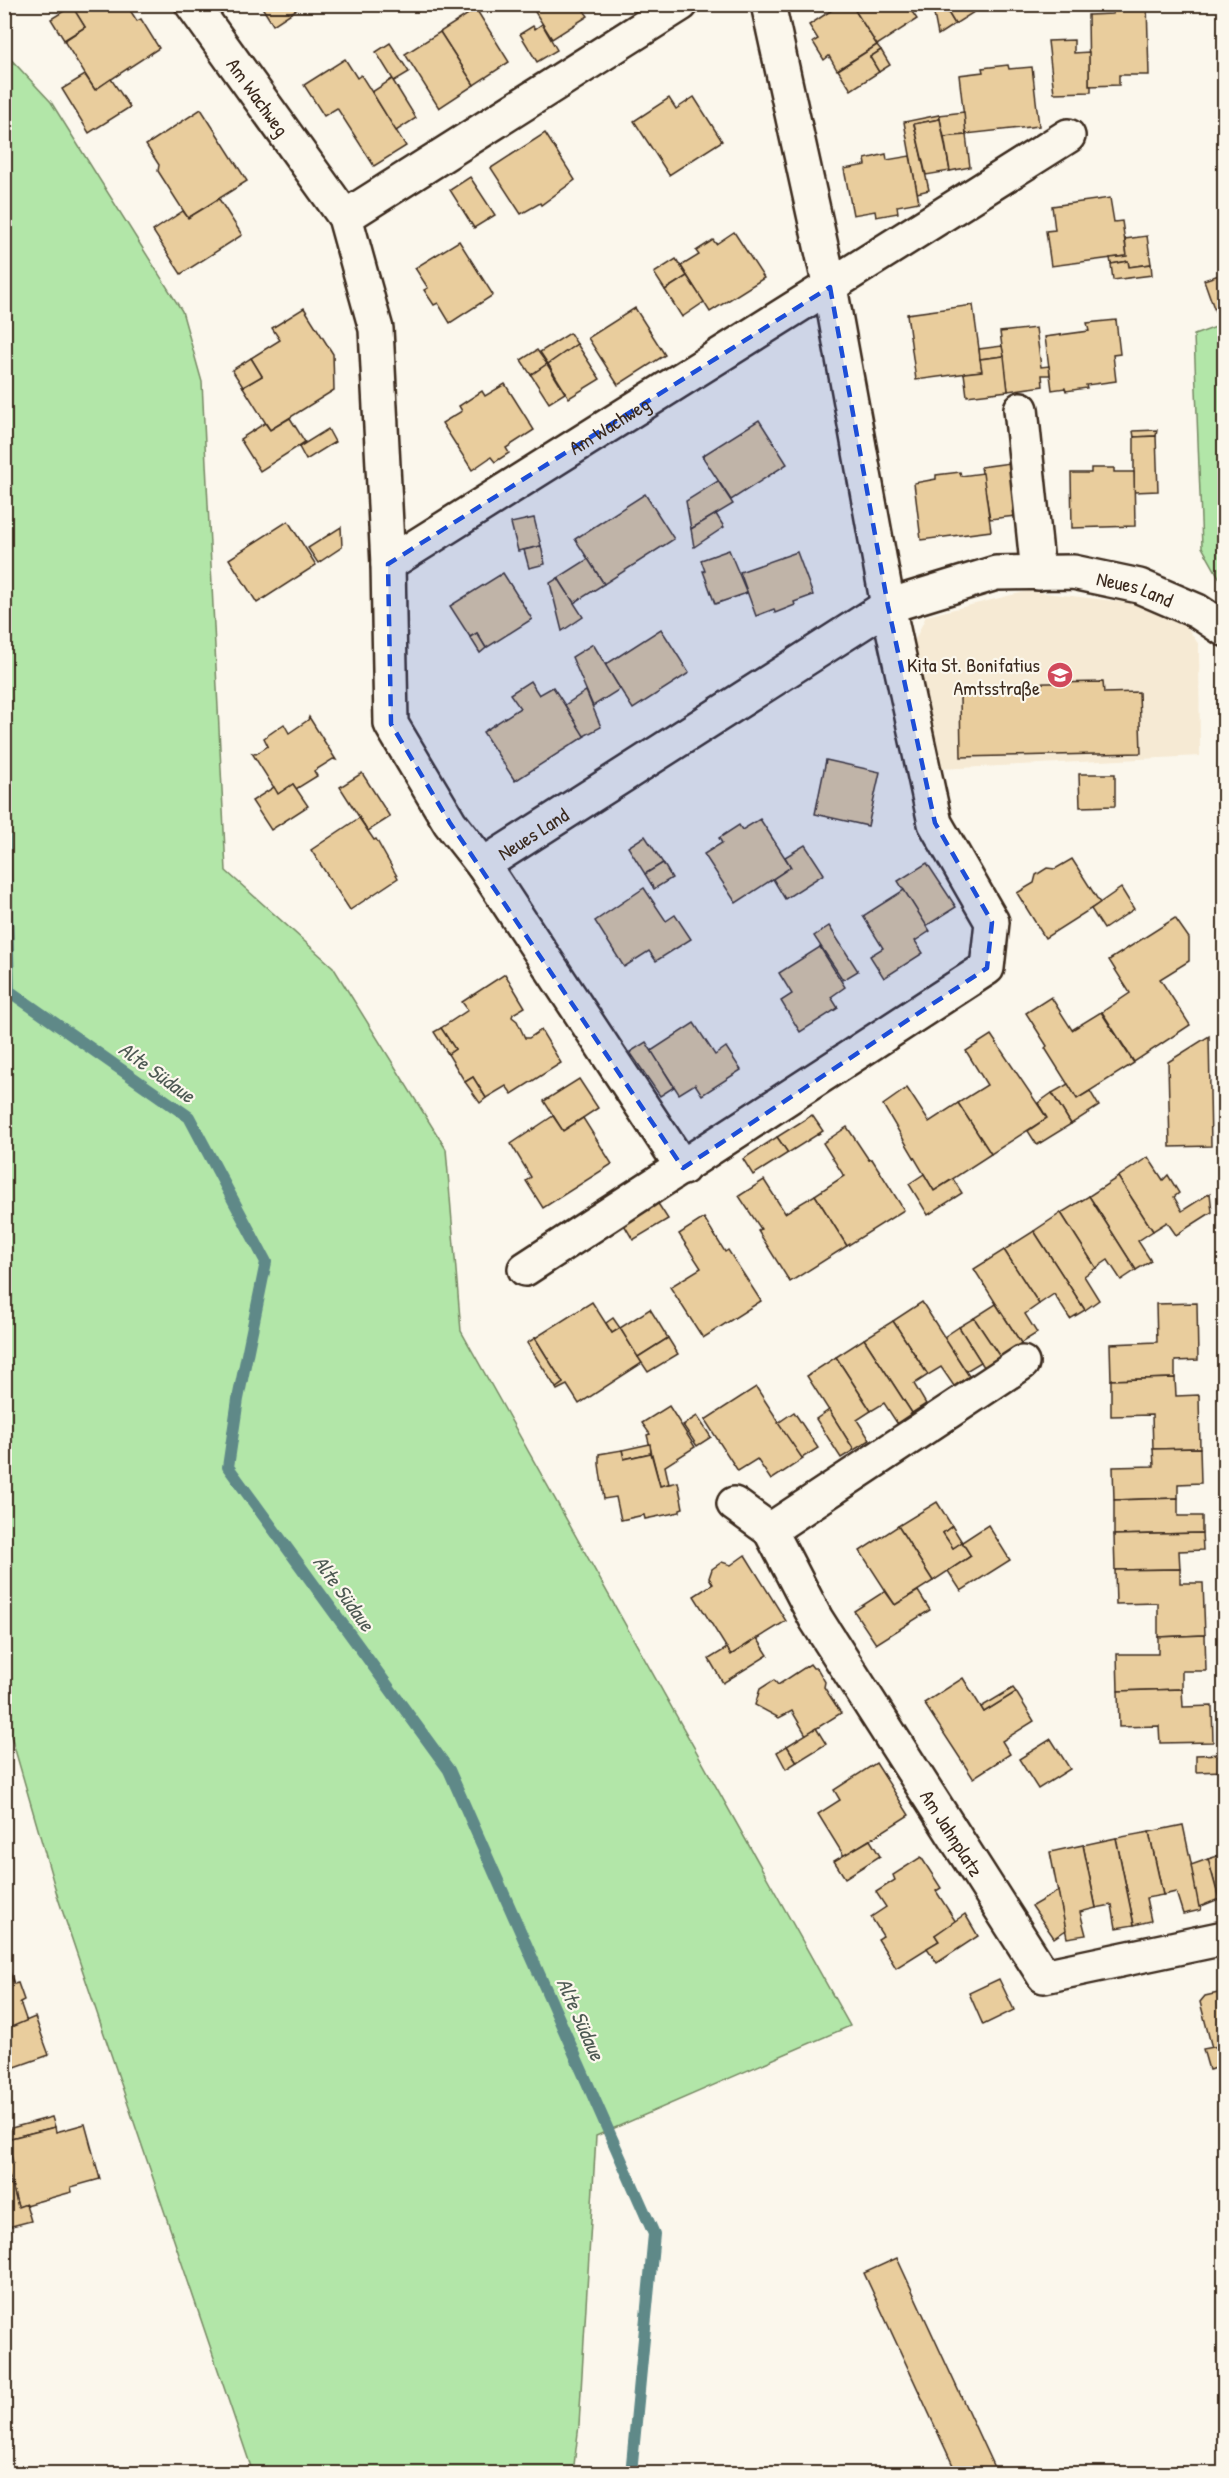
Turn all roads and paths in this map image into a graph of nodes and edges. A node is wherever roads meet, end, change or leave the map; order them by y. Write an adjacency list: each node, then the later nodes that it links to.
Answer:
1 (192, 4): 5 (street, Am Wachweg)
2 (681, 4): 5 (street)
3 (768, 4): 6 (street)
4 (1068, 136): 6 (street, Am Wachweg)
5 (345, 217): 8 (street, Am Wachweg)
6 (830, 287): 8 (street, Am Wachweg); 10 (street)
7 (1021, 409): 9 (street)
8 (388, 564): 12 (street, Am Wachweg)
9 (1038, 573): 10 (street, Neues Land); 11 (street, Neues Land)
10 (888, 606): 12 (street, Neues Land); 13 (street)
11 (1224, 629)
12 (483, 865): 13 (street, Neues Land)
13 (683, 1168): 14 (street)
14 (525, 1269)
15 (1022, 1363): 17 (street)
16 (734, 1504): 17 (street, Am Jahnplatz)
17 (770, 1530): 18 (street, Am Jahnplatz)
18 (1224, 1938)

